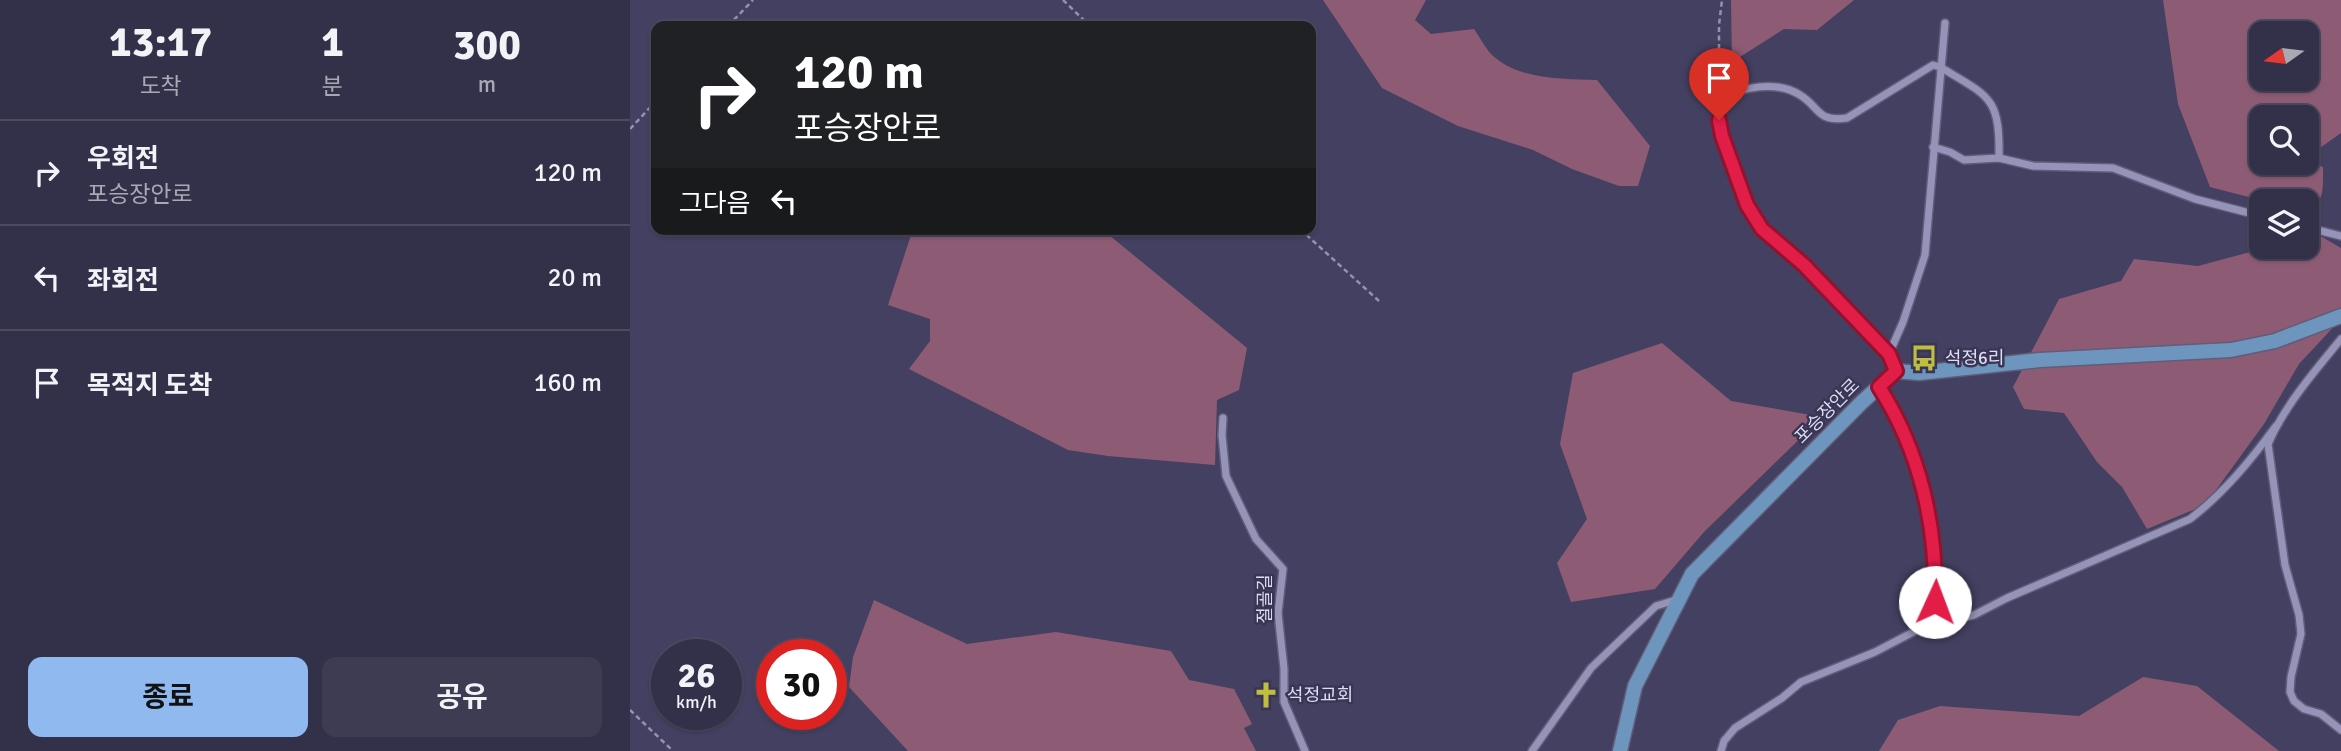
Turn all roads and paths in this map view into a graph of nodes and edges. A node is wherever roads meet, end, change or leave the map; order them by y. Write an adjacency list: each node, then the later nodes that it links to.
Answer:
1 (753, 0): 4 (path)
2 (1063, 0): 5 (path)
3 (1723, 0): 8 (path)
4 (733, 21)
5 (1085, 21)
6 (1945, 23): 7 (street)
7 (1940, 67): 8 (street); 11 (street); 12 (street)
8 (1719, 96): 20 (street)
9 (651, 106): 10 (path)
10 (630, 129)
11 (1933, 147): 12 (street); 20 (street)
12 (1999, 158): 13 (street)
13 (2249, 213)
14 (2319, 230): 16 (street)
15 (1307, 235): 17 (path)
16 (2341, 236)
17 (1380, 301)
18 (2341, 316): 21 (street)
19 (2341, 339): 24 (street)
20 (1889, 354): 21 (street)
21 (1896, 371): 22 (street, 포승장안로)
22 (1879, 387): 25 (street, 포승장안로); 26 (street)
23 (1223, 418): 30 (street, 절골길)
24 (2276, 426): 26 (street); 28 (street)
25 (1680, 598): 31 (street); 32 (street, 포승장안로)
26 (1926, 627): 33 (street)
27 (630, 710): 29 (path)
28 (2341, 730)
29 (673, 751)
30 (1305, 751)
31 (1532, 751)
32 (1620, 751)
33 (1721, 751)

